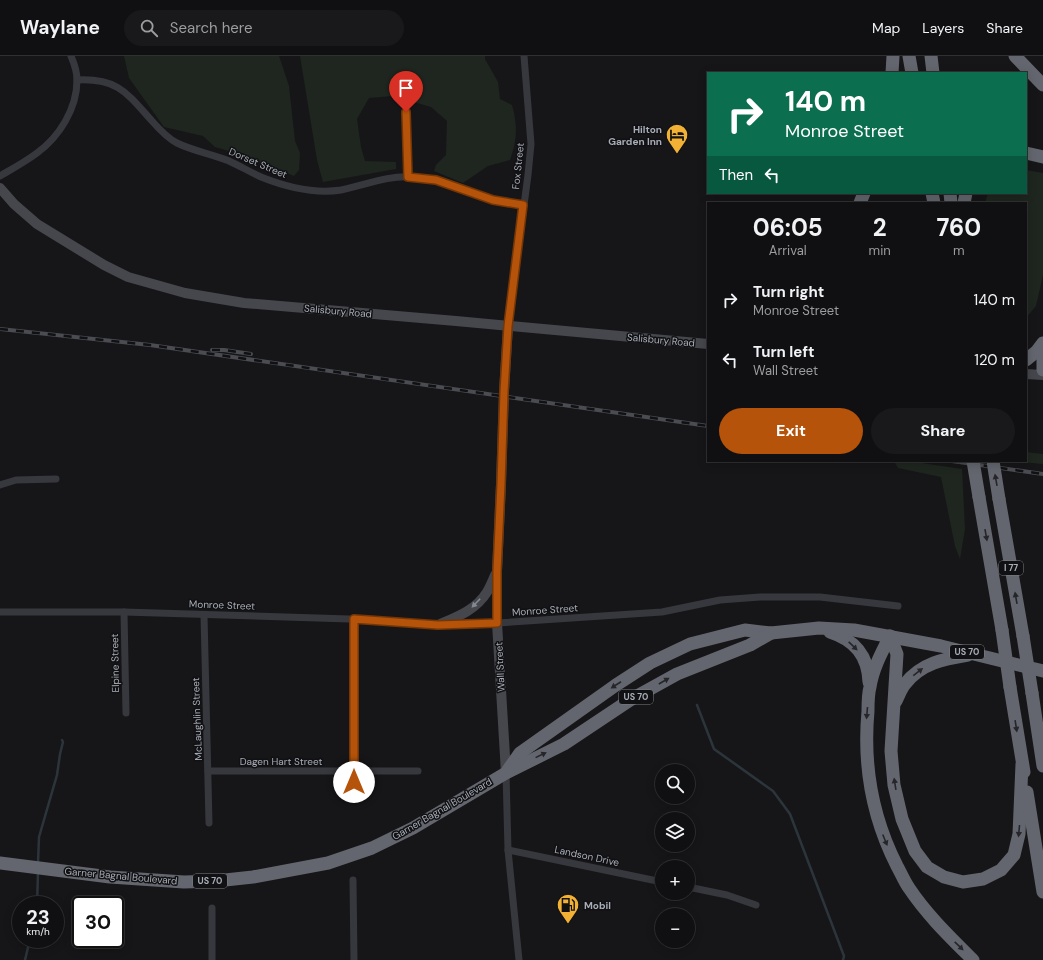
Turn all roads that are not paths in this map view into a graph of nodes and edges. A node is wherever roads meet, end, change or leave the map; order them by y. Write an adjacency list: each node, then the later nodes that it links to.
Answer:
1 (71, 56): 10 (street)
2 (524, 56): 18 (street, Fox Street)
3 (893, 56): 7 (highway)
4 (909, 56): 8 (highway)
5 (931, 56): 9 (highway)
6 (1015, 56): 11 (highway)
7 (892, 72)
8 (912, 72)
9 (932, 72)
10 (77, 80): 15 (street); 16 (street, Dorset Street)
11 (1043, 85)
12 (406, 112): 16 (street)
13 (1027, 153): 14 (highway)
14 (1043, 157)
15 (0, 176)
16 (408, 177): 18 (street, Dorset Street)
17 (0, 188): 19 (street, Salisbury Road)
18 (523, 205): 19 (street, Fox Street)
19 (508, 326): 21 (street, Salisbury Road); 31 (street, Wall Street)
20 (1043, 343): 22 (highway)
21 (707, 344)
22 (1027, 359)
23 (1043, 360): 24 (highway)
24 (1043, 370)
25 (1027, 374): 26 (street)
26 (1043, 376)
27 (973, 462): 49 (highway, I 77, one-way to 49, bridge)
28 (993, 462): 45 (highway, I 77, one-way to 28, bridge)
29 (56, 480): 30 (street)
30 (0, 485)
31 (497, 571): 37 (street, Wall Street); 38 (street, one-way to 38)
32 (898, 606): 37 (street, Monroe Street)
33 (0, 612): 34 (street, Monroe Street)
34 (124, 612): 35 (street, Monroe Street); 46 (street, Elpine Street)
35 (204, 615): 36 (street, Monroe Street); 52 (street, McLaughlin Street)
36 (354, 619): 38 (street, Monroe Street); 51 (street)
37 (497, 623): 38 (street, Monroe Street); 54 (street, Wall Street)
38 (438, 625)
39 (819, 628): 40 (highway, Garner Bagnal Boulevard / US 70); 41 (highway, Garner Bagnal Boulevard / US 70); 44 (highway, one-way to 44)
40 (771, 632): 54 (highway, Garner Bagnal Boulevard / US 70, one-way to 40); 54 (highway, Garner Bagnal Boulevard / US 70, one-way to 54)
41 (890, 636): 42 (highway, Garner Bagnal Boulevard / US 70); 44 (highway); 47 (highway)
42 (972, 654): 43 (highway, Garner Bagnal Boulevard / US 70); 47 (highway, one-way to 42)
43 (1043, 671)
44 (870, 686): 68 (highway, one-way to 68)
45 (1032, 693): 48 (highway); 50 (highway, I 77)
46 (126, 713)
47 (893, 716): 49 (highway, one-way to 47)
48 (1043, 726)
49 (1022, 764): 62 (highway, I 77)
50 (1043, 766)
51 (354, 770): 52 (street, Dagen Hart Street); 53 (street, Dagen Hart Street); 55 (street)
52 (208, 771): 56 (street, McLaughlin Street)
53 (418, 771)
54 (506, 773): 57 (street, Wall Street); 58 (highway, Garner Bagnal Boulevard / US 70)
55 (354, 794)
56 (209, 823)
57 (508, 850): 60 (street, Landson Drive); 67 (street, Wall Street)
58 (0, 863)
59 (353, 880): 66 (street)
60 (655, 881)
61 (695, 888): 63 (street)
62 (1043, 892)
63 (756, 905)
64 (212, 908): 65 (street)
65 (212, 960)
66 (354, 960)
67 (519, 960)
68 (973, 960)

